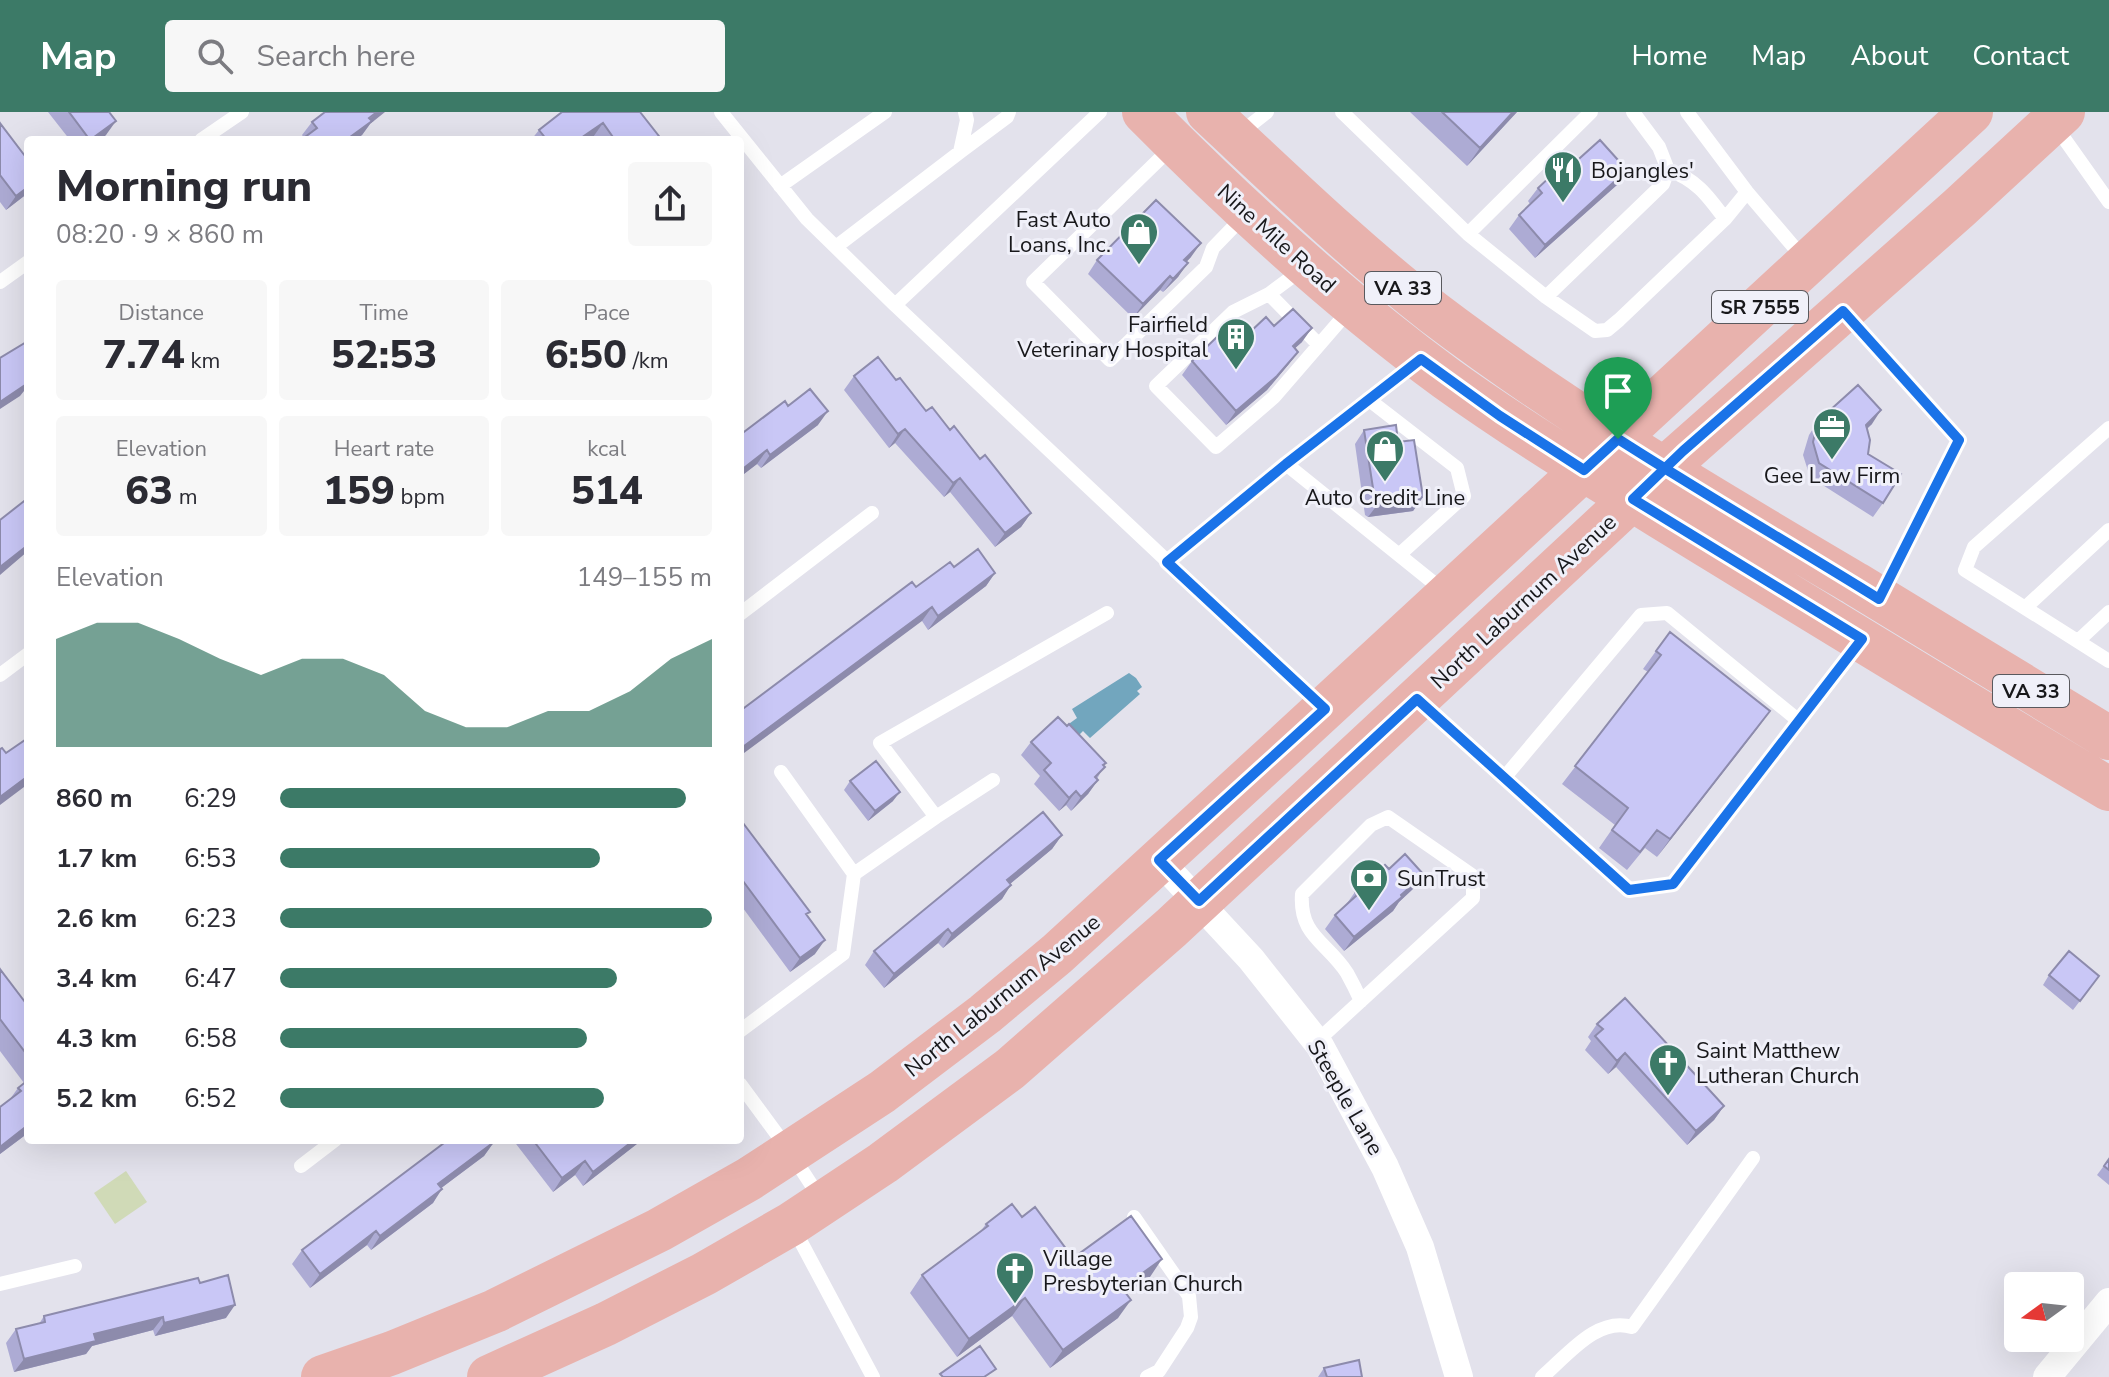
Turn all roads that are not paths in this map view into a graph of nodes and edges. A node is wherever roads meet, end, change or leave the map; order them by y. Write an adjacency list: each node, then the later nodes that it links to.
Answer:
1 (242, 112): 15 (lane)
2 (721, 112): 16 (lane)
3 (885, 112): 21 (lane)
4 (965, 112): 19 (lane)
5 (1009, 112): 19 (lane)
6 (1100, 112): 34 (lane)
7 (1144, 112): 18 (main road, Nine Mile Road / VA 33)
8 (1342, 112): 26 (lane)
9 (1591, 112): 26 (lane)
10 (1633, 112): 20 (lane)
11 (1687, 112): 22 (lane)
12 (1971, 112): 28 (main road, SR 7555)
13 (1237, 120): 41 (main road, Nine Mile Road / VA 33)
14 (2040, 125): 23 (lane); 36 (main road, North Laburnum Avenue)
15 (207, 136)
16 (740, 136)
17 (744, 141): 21 (lane)
18 (1175, 144): 24 (main road, Nine Mile Road / VA 33); 24 (lane)
19 (960, 152): 27 (lane)
20 (1668, 170): 25 (lane); 33 (lane)
21 (780, 186): 27 (lane)
22 (1747, 192): 25 (lane); 28 (lane)
23 (2109, 202)
24 (1247, 213): 30 (main road, Nine Mile Road / VA 33)
25 (1725, 219): 33 (lane)
26 (1468, 234): 33 (lane)
27 (837, 246): 34 (lane)
28 (1808, 263): 41 (main road, SR 7555)
29 (24, 265): 31 (lane)
30 (1307, 266): 32 (lane); 35 (main road, Nine Mile Road / VA 33)
31 (0, 282)
32 (1269, 294): 37 (lane); 37 (lane)
33 (1546, 297)
34 (895, 305): 49 (lane)
35 (1354, 305): 37 (lane); 38 (main road, Nine Mile Road / VA 33)
36 (1843, 311): 43 (main road, North Laburnum Avenue); 51 (lane)
37 (1318, 344)
38 (1421, 359): 39 (lane); 44 (main road, Nine Mile Road / VA 33)
39 (1368, 399): 42 (lane); 48 (lane)
40 (2109, 428): 52 (lane)
41 (1618, 439): 43 (main road, Nine Mile Road / VA 33); 44 (main road, North Laburnum Avenue)
42 (1286, 464): 48 (lane); 49 (lane)
43 (1664, 469): 45 (main road, North Laburnum Avenue); 51 (main road, Nine Mile Road / VA 33)
44 (1584, 470): 45 (main road, Nine Mile Road / VA 33); 50 (main road, North Laburnum Avenue)
45 (1633, 499): 56 (main road, Nine Mile Road / VA 33); 61 (main road, North Laburnum Avenue)
46 (872, 513): 53 (lane)
47 (2109, 530): 52 (lane)
48 (1399, 555): 50 (lane)
49 (1167, 562): 62 (lane)
50 (1449, 595): 62 (main road, North Laburnum Avenue)
51 (1879, 599): 64 (main road, Nine Mile Road / VA 33)
52 (2025, 608): 57 (lane)
53 (744, 611)
54 (2109, 612): 57 (lane)
55 (1107, 613): 70 (lane)
56 (1862, 639): 63 (lane); 68 (main road, Nine Mile Road / VA 33)
57 (2078, 641): 59 (lane)
58 (24, 657): 60 (lane)
59 (2109, 661)
60 (0, 675)
61 (1417, 699): 66 (lane); 73 (main road, North Laburnum Avenue)
62 (1325, 709): 71 (main road, North Laburnum Avenue)
63 (1799, 721): 66 (lane); 66 (lane)
64 (2109, 738)
65 (781, 772): 72 (lane)
66 (1504, 778)
67 (993, 780): 70 (lane)
68 (2094, 780): 69 (street)
69 (2109, 808)
70 (936, 817): 72 (lane)
71 (1159, 860): 73 (street, Steeple Lane); 79 (main road, North Laburnum Avenue)
72 (854, 874): 75 (lane)
73 (1199, 901): 76 (street, Steeple Lane); 82 (main road, North Laburnum Avenue)
74 (1361, 1001): 74 (lane); 76 (lane)
75 (744, 1028)
76 (1316, 1042): 91 (street, Steeple Lane)
77 (744, 1089): 79 (lane)
78 (330, 1144): 81 (lane)
79 (790, 1152): 82 (lane); 87 (main road, North Laburnum Avenue)
80 (1753, 1158): 92 (lane)
81 (301, 1166)
82 (806, 1213): 88 (main road, North Laburnum Avenue); 89 (lane)
83 (1134, 1217): 90 (lane)
84 (75, 1266): 85 (lane)
85 (0, 1284)
86 (2109, 1302): 93 (street)
87 (323, 1377)
88 (489, 1377)
89 (873, 1377)
90 (1147, 1377)
91 (1459, 1377)
92 (1542, 1377)
93 (2047, 1377)

